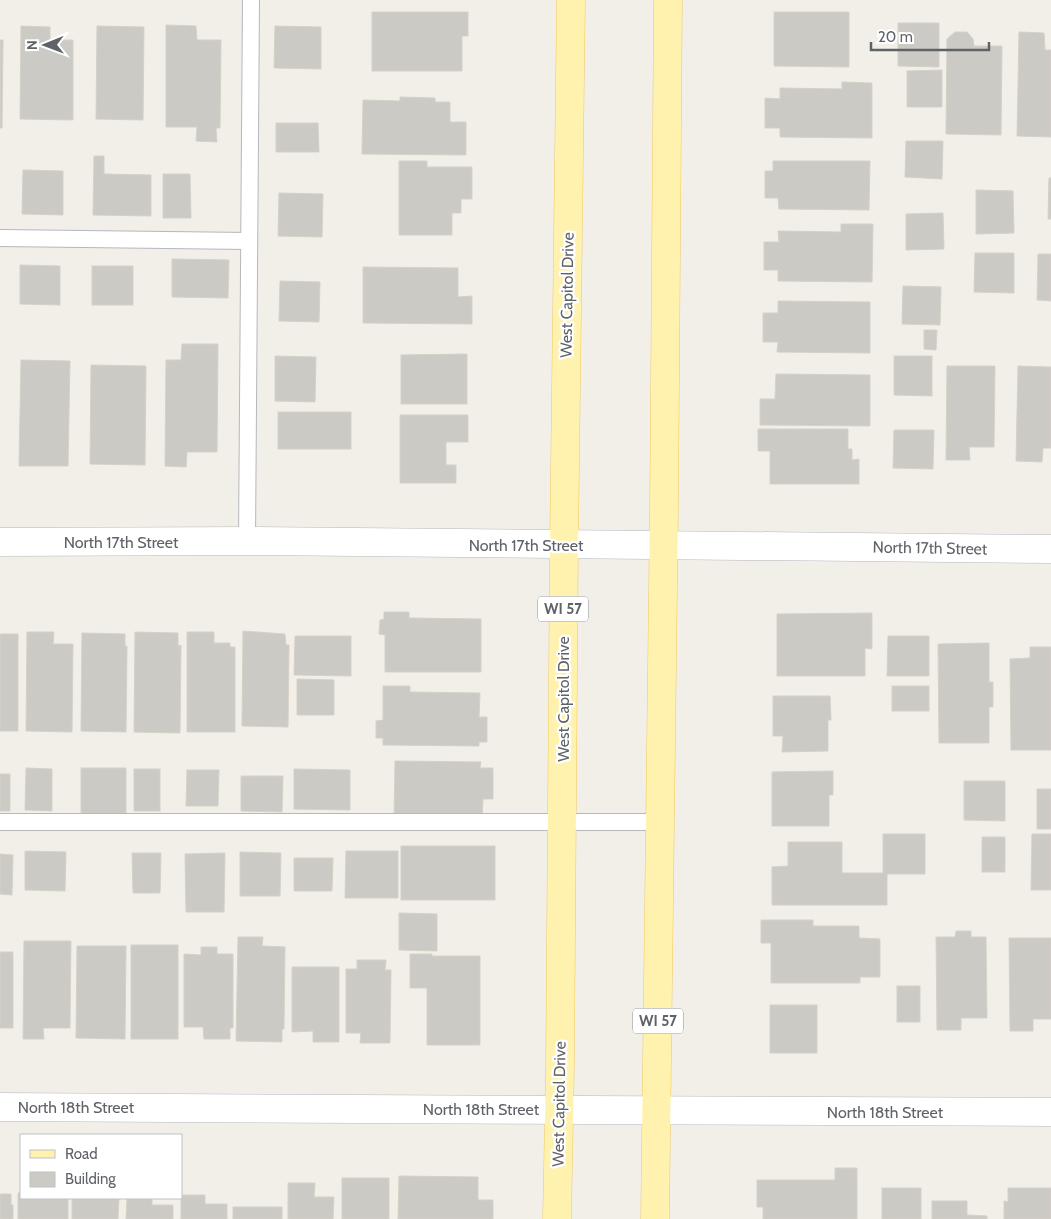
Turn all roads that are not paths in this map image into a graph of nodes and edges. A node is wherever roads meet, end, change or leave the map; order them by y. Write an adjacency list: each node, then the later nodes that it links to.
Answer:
1 (251, 0): 5 (lane)
2 (571, 0): 8 (main road, West Capitol Drive / WI 57)
3 (668, 0): 9 (main road, WI 57)
4 (0, 238): 5 (lane)
5 (249, 241): 7 (lane)
6 (0, 542): 7 (street, North 17th Street)
7 (247, 542): 8 (street, North 17th Street)
8 (564, 545): 9 (street, North 17th Street); 12 (main road, West Capitol Drive / WI 57)
9 (663, 545): 10 (street, North 17th Street); 13 (main road, WI 57)
10 (1051, 549)
11 (0, 822): 12 (lane)
12 (562, 822): 13 (lane); 15 (main road, West Capitol Drive / WI 57)
13 (660, 822): 16 (main road, WI 57)
14 (0, 1107): 15 (street, North 18th Street)
15 (559, 1110): 16 (street, North 18th Street); 18 (main road, West Capitol Drive / WI 57)
16 (657, 1111): 17 (street, North 18th Street); 19 (main road, WI 57)
17 (1051, 1112)
18 (558, 1219)
19 (655, 1219)

